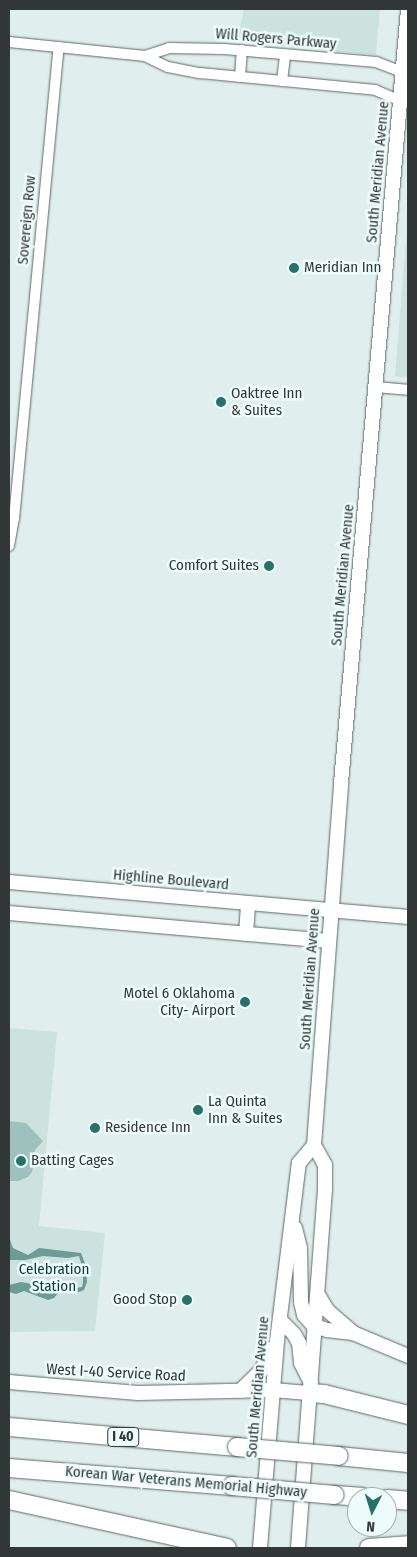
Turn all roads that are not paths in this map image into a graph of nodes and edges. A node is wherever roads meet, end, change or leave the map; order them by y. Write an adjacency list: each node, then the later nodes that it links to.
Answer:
1 (408, 9): 7 (main road, South Meridian Avenue)
2 (9, 42): 3 (street, Will Rogers Parkway)
3 (59, 47): 6 (street, Will Rogers Parkway); 13 (street, Sovereign Row)
4 (242, 50): 5 (street, Will Rogers Parkway); 6 (street, Will Rogers Parkway); 8 (street)
5 (285, 55): 7 (street, Will Rogers Parkway); 9 (street)
6 (145, 56): 8 (street, Will Rogers Parkway)
7 (404, 73): 10 (main road, South Meridian Avenue)
8 (240, 77): 9 (street, Will Rogers Parkway)
9 (282, 81): 10 (street, Will Rogers Parkway)
10 (401, 101): 11 (main road, South Meridian Avenue)
11 (375, 387): 12 (street); 16 (main road, South Meridian Avenue)
12 (408, 390)
13 (9, 546)
14 (9, 882): 15 (main road, Highline Boulevard)
15 (248, 903): 16 (main road, Highline Boulevard); 19 (main road)
16 (331, 910): 18 (main road, Highline Boulevard); 20 (main road, South Meridian Avenue)
17 (9, 913): 19 (main road)
18 (408, 918)
19 (246, 934): 20 (main road)
20 (329, 941): 21 (main road, South Meridian Avenue)
21 (314, 1145): 22 (main road, South Meridian Avenue); 23 (main road)
22 (293, 1220): 24 (main road, South Meridian Avenue); 25 (main road)
23 (318, 1295): 25 (main road); 26 (main road)
24 (280, 1320): 27 (main road, South Meridian Avenue); 30 (main road)
25 (316, 1326): 26 (main road); 30 (main road)
26 (353, 1333): 28 (main road)
27 (277, 1341): 31 (main road, South Meridian Avenue); 32 (main road)
28 (408, 1356)
29 (9, 1382): 32 (main road, West I-40 Service Road)
30 (312, 1388): 31 (main road, West I-40 Service Road); 33 (highway); 42 (main road)
31 (274, 1390): 32 (main road, West I-40 Service Road); 41 (main road, South Meridian Avenue)
32 (240, 1391)
33 (408, 1415)
34 (9, 1427): 35 (highway, I 40, bridge)
35 (408, 1463)
36 (9, 1468): 37 (highway, Korean War Veterans Memorial Highway, bridge)
37 (347, 1495)
38 (9, 1500): 40 (highway)
39 (408, 1545): 43 (highway)
40 (224, 1548)
41 (260, 1548)
42 (298, 1548)
43 (369, 1548)

